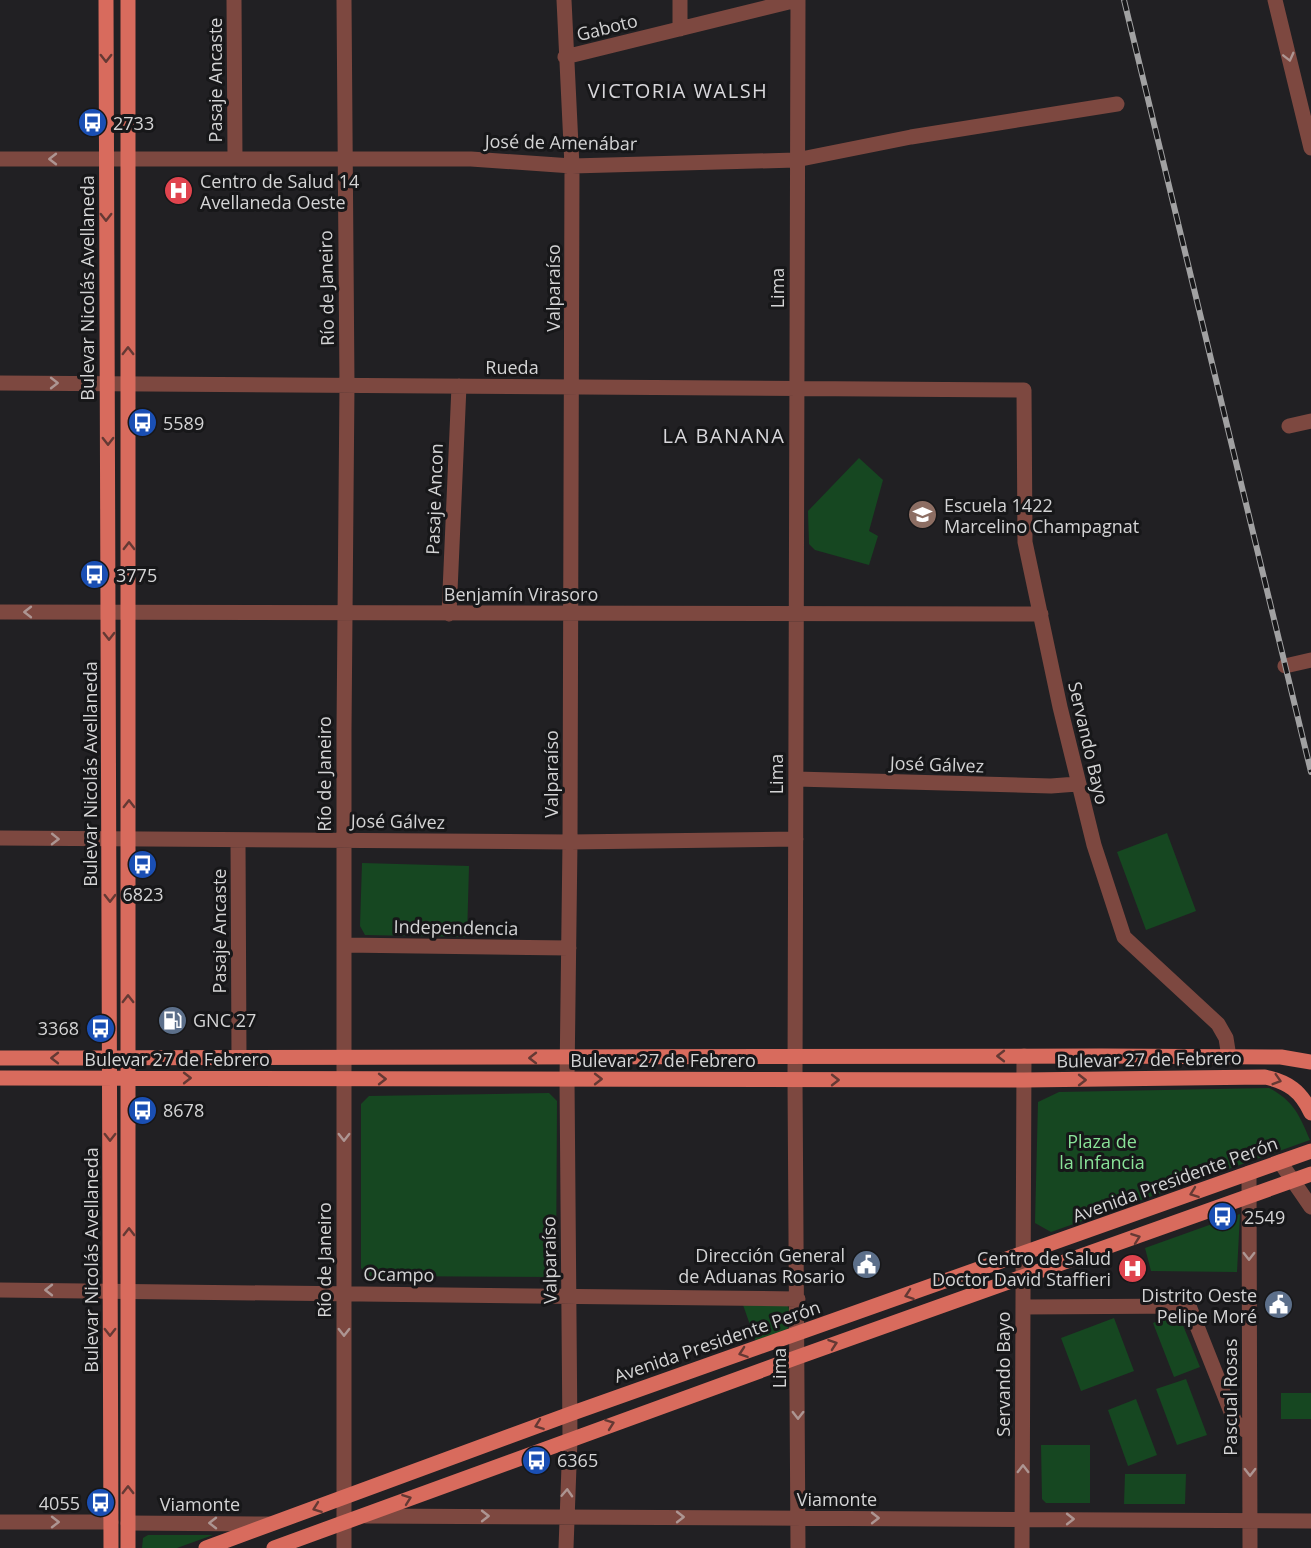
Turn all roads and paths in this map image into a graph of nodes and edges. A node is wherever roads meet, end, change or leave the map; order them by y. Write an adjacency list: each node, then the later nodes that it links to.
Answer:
1 (106, 0): 14 (main road, Bulevar Nicolás Avellaneda, one-way to 14)
2 (128, 0): 15 (main road, Bulevar Nicolás Avellaneda)
3 (234, 0): 16 (street, Pasaje Ancaste)
4 (344, 0): 17 (street, Río de Janeiro)
5 (564, 0): 10 (street, Valparaíso)
6 (680, 0): 9 (street)
7 (798, 0): 9 (street, Gaboto); 18 (street, Lima)
8 (1275, 0): 12 (street, one-way to 12)
9 (680, 29): 10 (street, Gaboto)
10 (565, 57): 19 (street, Valparaíso)
11 (1117, 104): 18 (street, José de Amenábar)
12 (1311, 148)
13 (0, 159): 14 (street, José de Amenábar, one-way to 13)
14 (106, 159): 15 (street, José de Amenábar); 21 (main road, Bulevar Nicolás Avellaneda, one-way to 21)
15 (128, 159): 16 (street, José de Amenábar); 22 (main road, Bulevar Nicolás Avellaneda, one-way to 15)
16 (235, 159): 17 (street, José de Amenábar)
17 (344, 159): 19 (street, José de Amenábar); 23 (street, Río de Janeiro)
18 (796, 160): 19 (street, José de Amenábar); 26 (street, Lima)
19 (572, 166): 25 (street, Valparaíso)
20 (0, 383): 21 (street, Rueda, one-way to 21)
21 (107, 383): 22 (street, Rueda); 31 (main road, Bulevar Nicolás Avellaneda, one-way to 31)
22 (128, 383): 23 (street, Rueda); 32 (main road, Bulevar Nicolás Avellaneda, one-way to 22)
23 (346, 385): 24 (street, Rueda); 33 (street, Río de Janeiro)
24 (459, 386): 25 (street, Rueda); 34 (street, Pasaje Ancon)
25 (572, 386): 26 (street, Rueda); 35 (street, Valparaíso)
26 (797, 388): 27 (street, Rueda); 36 (street, Lima)
27 (1024, 390): 37 (street, Servando Bayo)
28 (1311, 421): 29 (street)
29 (1289, 426)
30 (0, 612): 31 (street, Benjamín Virasoro, one-way to 30)
31 (109, 613): 32 (street, Benjamín Virasoro); 44 (main road, Bulevar Nicolás Avellaneda, one-way to 44)
32 (129, 613): 33 (street, Benjamín Virasoro); 45 (main road, Bulevar Nicolás Avellaneda, one-way to 32)
33 (344, 613): 34 (street, Benjamín Virasoro); 47 (street, Río de Janeiro)
34 (449, 614): 35 (street, Benjamín Virasoro)
35 (571, 614): 36 (street, Benjamín Virasoro); 48 (street, Valparaíso)
36 (796, 614): 37 (street, Benjamín Virasoro); 40 (street, Lima)
37 (1041, 614): 41 (street, Servando Bayo)
38 (1311, 660): 39 (street)
39 (1285, 666)
40 (796, 779): 41 (street, José Gálvez); 43 (street, Lima)
41 (1077, 784): 54 (street, Servando Bayo)
42 (0, 838): 44 (street, José Gálvez, one-way to 44)
43 (796, 839): 48 (street, José Gálvez); 53 (street, Lima)
44 (110, 840): 45 (street, José Gálvez); 56 (main road, Bulevar Nicolás Avellaneda, one-way to 56)
45 (129, 840): 46 (street, José Gálvez); 57 (main road, Bulevar Nicolás Avellaneda, one-way to 45)
46 (238, 840): 47 (street, José Gálvez); 58 (street, Pasaje Ancaste)
47 (344, 840): 48 (street, José Gálvez); 49 (street, Río de Janeiro)
48 (570, 842): 50 (street, Valparaíso)
49 (344, 945): 50 (street, Independencia); 52 (street, Río de Janeiro)
50 (568, 948): 59 (street, Valparaíso)
51 (1024, 1056): 53 (main road, Bulevar 27 de Febrero, one-way to 53); 54 (main road, Bulevar 27 de Febrero); 67 (street, Servando Bayo)
52 (344, 1057): 58 (main road, Bulevar 27 de Febrero); 59 (main road, Bulevar 27 de Febrero, one-way to 52); 64 (street, Río de Janeiro)
53 (795, 1057): 59 (main road, Bulevar 27 de Febrero); 66 (street, Lima)
54 (1229, 1057): 60 (main road, Bulevar 27 de Febrero)
55 (0, 1058): 56 (main road, Bulevar 27 de Febrero, one-way to 55)
56 (111, 1058): 57 (main road, Bulevar 27 de Febrero); 62 (main road, Bulevar Nicolás Avellaneda)
57 (128, 1058): 58 (main road, Bulevar 27 de Febrero); 63 (main road, Bulevar Nicolás Avellaneda)
58 (239, 1058)
59 (567, 1058): 65 (street, Valparaíso)
60 (1311, 1062)
61 (0, 1078): 62 (main road, Bulevar 27 de Febrero)
62 (110, 1078): 63 (main road, Bulevar 27 de Febrero); 79 (main road, Bulevar Nicolás Avellaneda, one-way to 79)
63 (128, 1078): 64 (main road, Bulevar 27 de Febrero, one-way to 64); 80 (main road, Bulevar Nicolás Avellaneda, one-way to 63)
64 (344, 1079): 65 (main road, Bulevar 27 de Febrero, one-way to 65); 81 (street, Río de Janeiro, one-way to 81)
65 (567, 1079): 66 (main road, Bulevar 27 de Febrero, one-way to 66); 82 (street, Valparaíso)
66 (795, 1080): 67 (main road, Bulevar 27 de Febrero, one-way to 67); 83 (street, Lima)
67 (1024, 1080): 68 (main road, Bulevar 27 de Febrero, one-way to 68); 76 (street, Servando Bayo)
68 (1311, 1113)
69 (1311, 1151): 70 (main road, Avenida Presidente Perón)
70 (1280, 1162): 71 (main road, Avenida Presidente Perón); 73 (street)
71 (1249, 1173): 74 (street, Pascual Rosas); 76 (main road, Avenida Presidente Perón, one-way to 76)
72 (1311, 1174): 73 (main road)
73 (1292, 1181): 74 (main road); 75 (street)
74 (1249, 1197): 77 (main road, one-way to 74); 88 (street, Pascual Rosas, one-way to 88)
75 (1311, 1207)
76 (1024, 1254): 77 (street, Servando Bayo); 85 (main road, Avenida Presidente Perón, one-way to 85)
77 (1022, 1278): 84 (street, Servando Bayo); 86 (main road, one-way to 77)
78 (0, 1290): 79 (street, Ocampo, one-way to 78)
79 (110, 1290): 80 (street, Ocampo); 98 (main road, Bulevar Nicolás Avellaneda, one-way to 98)
80 (129, 1290): 81 (street, Ocampo); 99 (main road, Bulevar Nicolás Avellaneda, one-way to 80)
81 (344, 1293): 82 (street, Ocampo); 90 (street, Río de Janeiro, one-way to 90)
82 (569, 1296): 83 (street, Ocampo); 87 (street, Valparaíso)
83 (798, 1299): 85 (street, Lima)
84 (1023, 1307): 88 (street); 94 (street, Servando Bayo, one-way to 84)
85 (798, 1333): 86 (street, Lima); 87 (main road, Avenida Presidente Perón, one-way to 87)
86 (798, 1357): 89 (main road, one-way to 86); 93 (street, Lima, one-way to 93)
87 (570, 1414): 89 (street, Valparaíso); 90 (main road, Avenida Presidente Perón, one-way to 90)
88 (1250, 1432): 95 (street, Pascual Rosas, one-way to 95)
89 (570, 1439): 91 (main road, one-way to 89); 92 (street, Valparaíso, one-way to 89)
90 (344, 1498): 100 (street, Río de Janeiro); 101 (main road, Avenida Presidente Perón, one-way to 101)
91 (363, 1516): 92 (street, Viamonte, one-way to 92); 100 (main road)
92 (566, 1517): 93 (street, Viamonte, one-way to 93); 107 (street, Valparaíso)
93 (798, 1518): 94 (street, Viamonte, one-way to 94); 108 (street, Lima)
94 (1023, 1519): 95 (street, Viamonte, one-way to 95); 109 (street, Servando Bayo)
95 (1250, 1520): 96 (street, Viamonte); 110 (street, Pascual Rosas)
96 (1311, 1521)
97 (0, 1522): 98 (street, one-way to 98)
98 (111, 1522): 102 (main road, Bulevar Nicolás Avellaneda)
99 (128, 1523): 101 (street, Viamonte, one-way to 99); 103 (main road, Bulevar Nicolás Avellaneda)
100 (344, 1523): 105 (main road); 106 (street, Río de Janeiro)
101 (272, 1524): 104 (main road, Avenida Presidente Perón)
102 (111, 1548)
103 (128, 1548)
104 (206, 1548)
105 (274, 1548)
106 (344, 1548)
107 (566, 1548)
108 (798, 1548)
109 (1022, 1548)
110 (1250, 1548)

